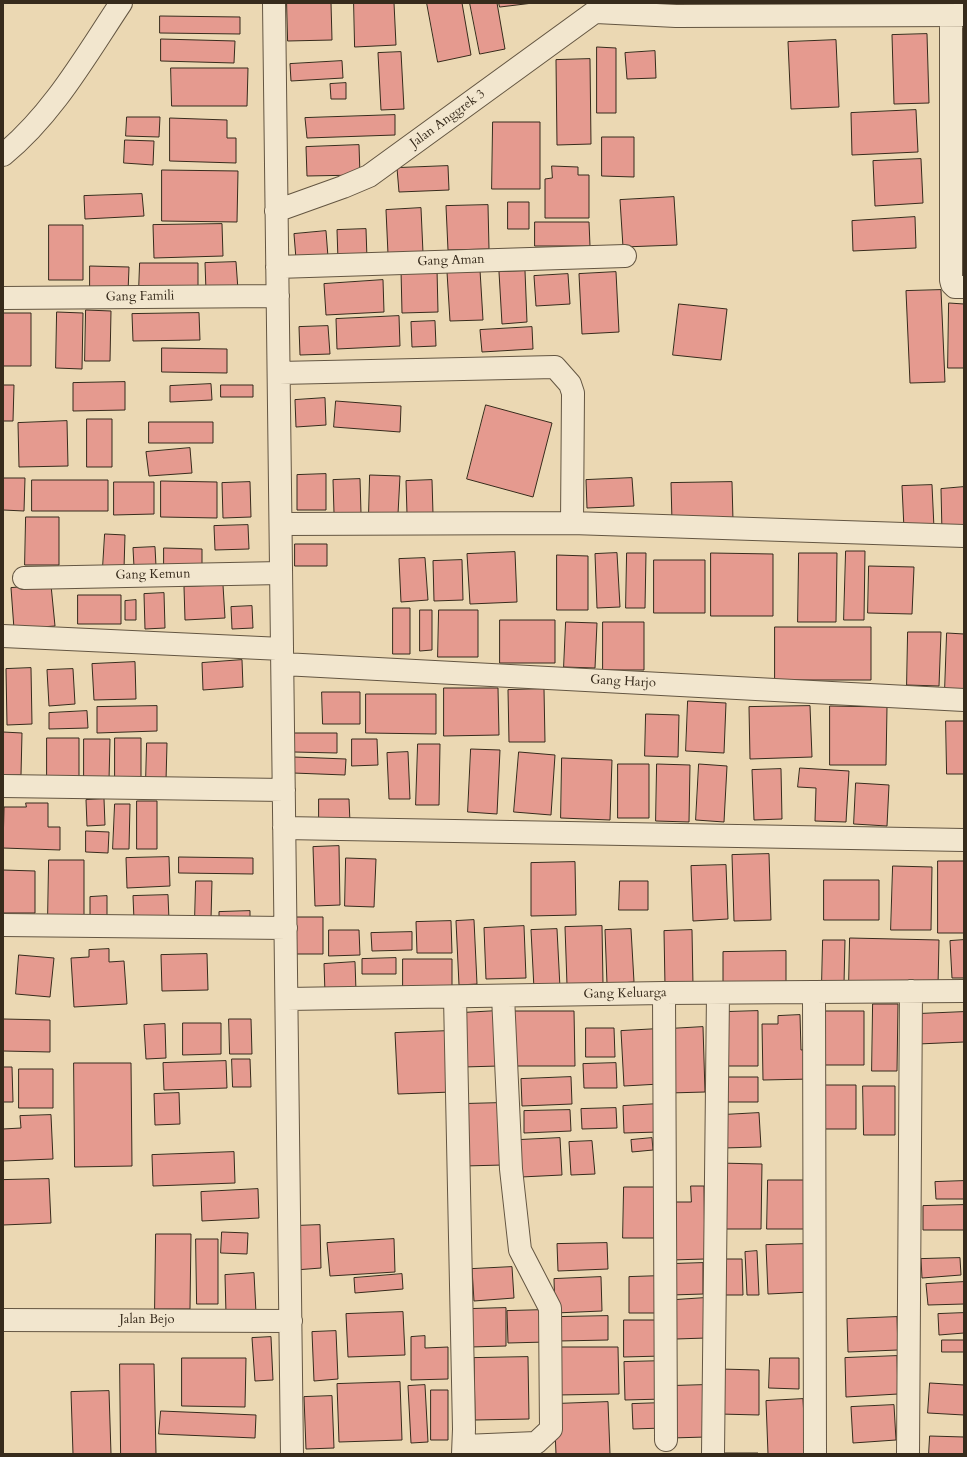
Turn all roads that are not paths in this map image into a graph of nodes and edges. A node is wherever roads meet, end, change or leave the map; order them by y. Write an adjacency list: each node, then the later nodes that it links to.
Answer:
1 (121, 3): 5 (street)
2 (274, 3): 6 (street)
3 (601, 8): 4 (street); 6 (street, Jalan Anggrek 3)
4 (957, 16): 9 (street)
5 (3, 155)
6 (276, 211): 8 (street)
7 (625, 256): 8 (street, Gang Aman)
8 (277, 266): 10 (street)
9 (964, 287)
10 (278, 296): 11 (street, Gang Famili); 12 (street)
11 (3, 298)
12 (279, 374): 13 (street); 14 (street)
13 (572, 523): 14 (street); 15 (street)
14 (281, 524): 16 (street)
15 (964, 536)
16 (281, 572): 17 (street, Gang Kemun); 19 (street)
17 (24, 578)
18 (3, 636): 19 (street, Gang Harjo)
19 (282, 656): 20 (street, Gang Harjo); 22 (street)
20 (964, 700)
21 (3, 786): 22 (street)
22 (284, 790): 23 (street)
23 (284, 828): 24 (street); 26 (street)
24 (964, 840)
25 (3, 925): 26 (street)
26 (286, 928): 34 (street)
27 (911, 991): 28 (street, Gang Keluarga); 29 (street, Gang Keluarga); 42 (street)
28 (964, 991)
29 (814, 992): 31 (street, Gang Keluarga); 41 (street)
30 (664, 993): 31 (street, Gang Keluarga); 32 (street, Gang Keluarga); 37 (street)
31 (718, 993): 40 (street)
32 (503, 996): 33 (street, Gang Keluarga); 38 (street)
33 (455, 997): 34 (street, Gang Keluarga); 38 (street)
34 (287, 999): 36 (street)
35 (3, 1320): 36 (street, Jalan Bejo)
36 (291, 1321): 39 (street)
37 (666, 1440)
38 (463, 1450)
39 (292, 1454)
40 (713, 1454)
41 (815, 1454)
42 (908, 1454)

